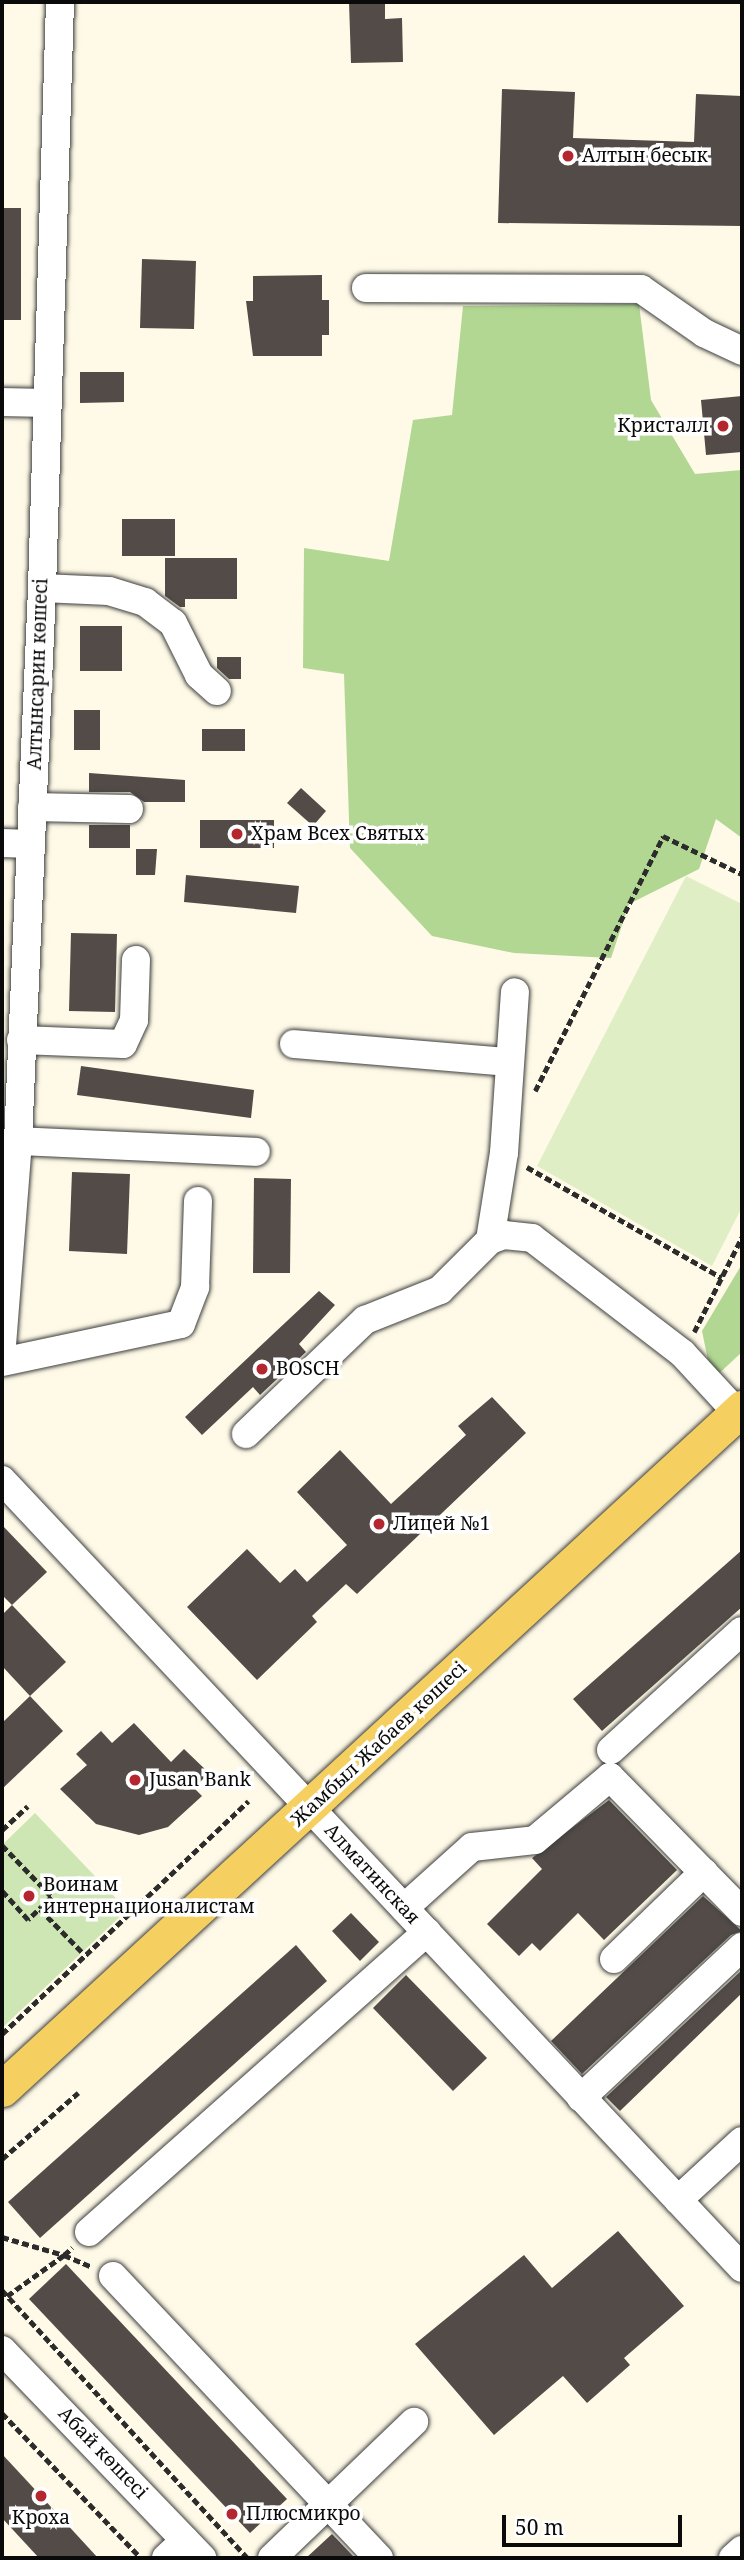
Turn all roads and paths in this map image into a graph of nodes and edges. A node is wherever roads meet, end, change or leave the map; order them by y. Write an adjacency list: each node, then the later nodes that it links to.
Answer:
1 (60, 2): 5 (street, Алтынсарин көшесі)
2 (366, 288): 3 (street)
3 (742, 351)
4 (2, 402): 5 (street)
5 (46, 403): 6 (street, Алтынсарин көшесі)
6 (42, 588): 7 (street); 8 (street, Алтынсарин көшесі)
7 (217, 691)
8 (32, 807): 9 (street); 11 (street, Алтынсарин көшесі)
9 (129, 810)
10 (2, 843): 11 (street)
11 (30, 844): 15 (street, Алтынсарин көшесі)
12 (742, 874): 18 (path)
13 (136, 960): 15 (street)
14 (515, 992): 17 (street)
15 (21, 1040): 19 (street, Алтынсарин көшесі)
16 (294, 1044): 17 (street)
17 (507, 1062): 21 (street)
18 (528, 1105)
19 (18, 1140): 20 (street); 26 (street, Алтынсарин көшесі)
20 (256, 1152)
21 (504, 1153): 24 (street); 25 (path)
22 (198, 1201): 28 (street)
23 (742, 1237): 25 (path)
24 (490, 1240): 27 (street); 30 (street)
25 (722, 1278): 27 (path)
26 (2, 1345)
27 (683, 1354): 29 (street)
28 (2, 1363)
29 (741, 1413): 36 (main road, Жамбыл Жабаев көшесі)
30 (246, 1434)
31 (2, 1480): 36 (street, Алматинская)
32 (742, 1631): 33 (street)
33 (611, 1750)
34 (248, 1801): 46 (path)
35 (27, 1805): 37 (path)
36 (310, 1808): 41 (street, Алматинская); 49 (main road, Жамбыл Жабаев көшесі)
37 (2, 1830)
38 (2, 1845): 42 (path)
39 (704, 1872): 41 (street); 43 (street); 47 (street)
40 (2, 1891): 42 (path)
41 (404, 1908): 44 (street, Алматинская)
42 (40, 1909): 46 (path)
43 (742, 1912)
44 (426, 1932): 51 (street, Алматинская); 55 (street)
45 (742, 1947): 51 (street)
46 (84, 1954): 48 (path)
47 (614, 1959)
48 (2, 2034)
49 (8, 2084)
50 (78, 2093): 53 (path)
51 (582, 2098): 54 (street, Алматинская)
52 (742, 2141): 54 (street)
53 (2, 2159)
54 (678, 2200): 58 (street, Алматинская)
55 (89, 2232): 57 (path)
56 (2, 2237): 57 (path)
57 (64, 2255): 59 (path); 61 (path)
58 (742, 2268)
59 (113, 2276): 65 (street)
60 (2, 2290): 61 (path)
61 (7, 2296): 69 (path)
62 (2, 2350): 67 (street, Абай көшесі)
63 (2, 2413): 68 (path)
64 (414, 2422): 65 (street)
65 (328, 2505): 70 (street); 71 (street)
66 (742, 2550): 72 (street)
67 (185, 2552)
68 (141, 2558)
69 (248, 2558)
70 (272, 2558)
71 (379, 2558)
72 (733, 2558)

